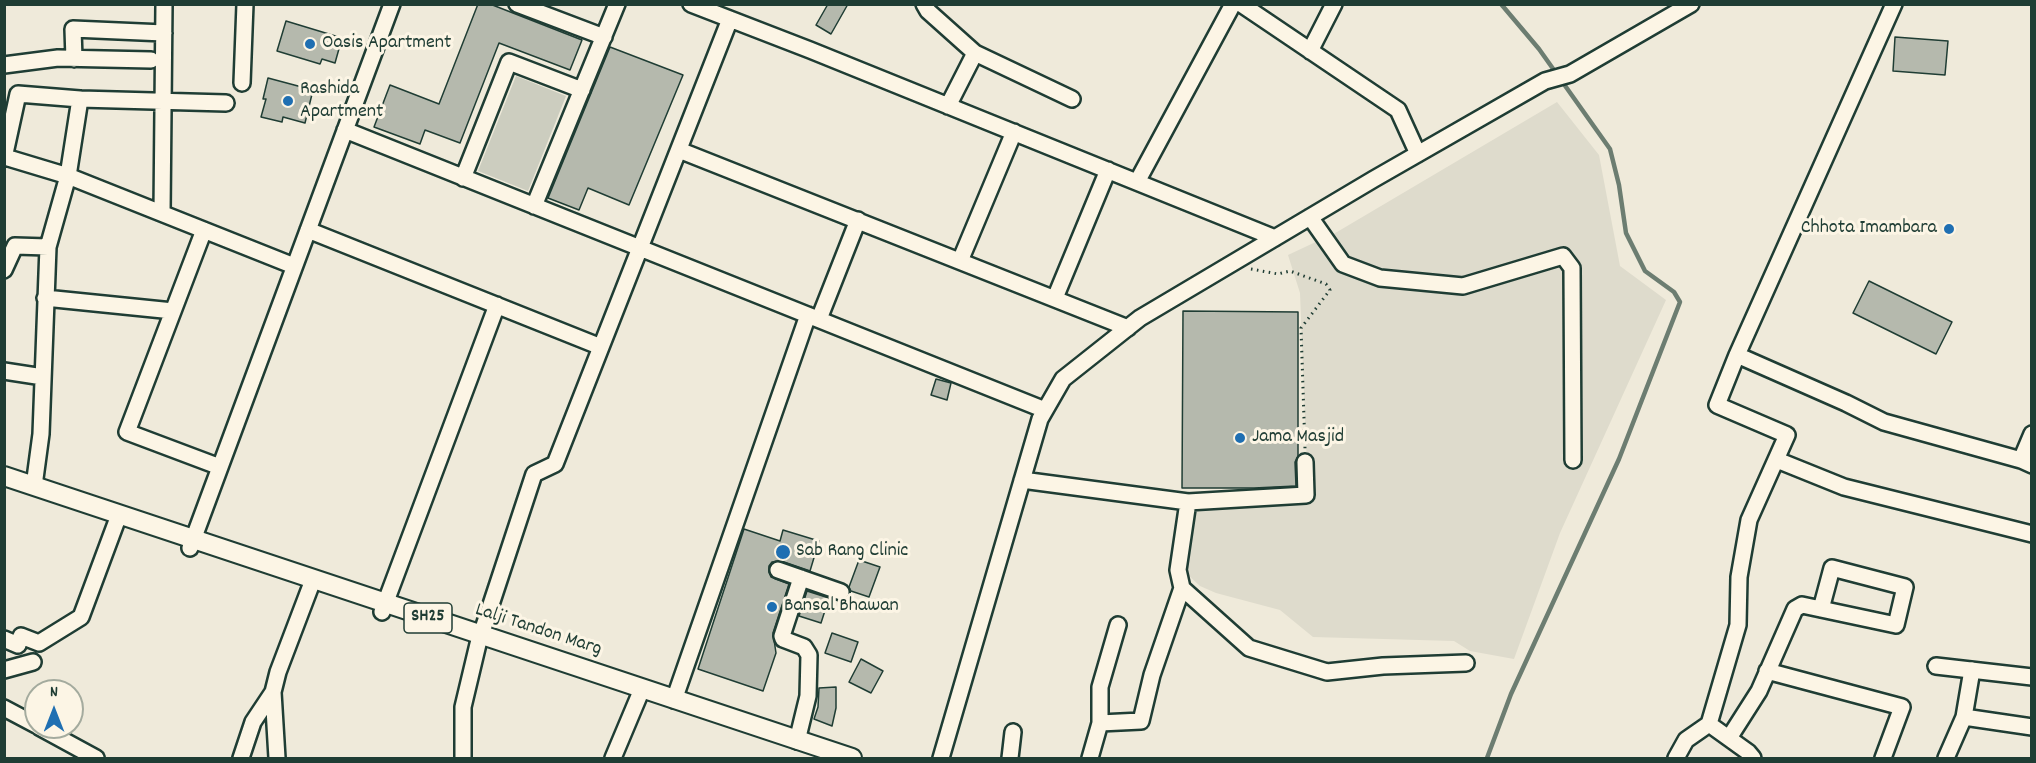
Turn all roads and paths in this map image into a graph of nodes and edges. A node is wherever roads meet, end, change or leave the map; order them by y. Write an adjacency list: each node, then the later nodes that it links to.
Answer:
1 (164, 4): 15 (street)
2 (245, 4): 22 (street)
3 (392, 4): 29 (street)
4 (517, 4): 16 (street)
5 (617, 4): 16 (street)
6 (691, 4): 13 (street)
7 (924, 4): 18 (street)
8 (1233, 4): 37 (street)
9 (1241, 4): 17 (street)
10 (1334, 4): 17 (street)
11 (1691, 4): 32 (street)
12 (1894, 4): 58 (street)
13 (715, 9): 14 (street)
14 (730, 19): 28 (street); 31 (street)
15 (164, 33): 19 (street); 26 (street)
16 (604, 37): 23 (street)
17 (1310, 51): 32 (street)
18 (975, 53): 25 (street); 28 (street)
19 (74, 59): 20 (street); 21 (street)
20 (151, 60)
21 (4, 65)
22 (242, 83)
23 (582, 90): 36 (street); 38 (street)
24 (80, 99): 26 (street); 33 (street); 35 (street)
25 (1072, 99)
26 (164, 100): 27 (street); 39 (street)
27 (226, 103)
28 (948, 106): 30 (street)
29 (345, 130): 36 (street); 43 (street)
30 (1014, 132): 34 (street); 47 (street)
31 (679, 150): 41 (street); 46 (street)
32 (1418, 154): 40 (street)
33 (5, 158): 35 (street)
34 (1108, 170): 37 (street); 52 (street)
35 (68, 176): 39 (street); 45 (street)
36 (463, 178): 38 (street)
37 (1137, 182): 44 (street)
38 (534, 206): 46 (street)
39 (162, 213): 42 (street)
40 (1310, 218): 44 (street); 63 (street)
41 (858, 220): 47 (street); 55 (street)
42 (204, 230): 49 (street); 54 (street)
43 (308, 230): 49 (street); 53 (street)
44 (1275, 238): 48 (street)
45 (48, 248): 50 (street); 51 (street)
46 (640, 248): 55 (street); 57 (street)
47 (960, 261): 52 (street)
48 (1232, 264): 56 (street); 65 (path)
49 (294, 266): 67 (street)
50 (4, 270)
51 (45, 298): 54 (street); 60 (street)
52 (1055, 298): 56 (street)
53 (497, 306): 57 (street); 79 (street)
54 (173, 311): 67 (street)
55 (813, 317): 61 (street); 93 (street)
56 (1128, 328): 61 (street)
57 (601, 347): 83 (street)
58 (1737, 355): 64 (street); 66 (street)
59 (4, 371): 60 (street)
60 (43, 377): 69 (street)
61 (1045, 410): 68 (street)
62 (2031, 434): 66 (street)
63 (1573, 460)
64 (1777, 460): 72 (street); 98 (street)
65 (1305, 462): 70 (street)
66 (2026, 462)
67 (220, 467): 73 (street)
68 (1022, 480): 70 (street); 111 (street)
69 (16, 484): 71 (main road, Lalji Tandon Marg / SH25); 73 (main road, Lalji Tandon Marg / SH25)
70 (1188, 502): 77 (street)
71 (116, 523): 73 (main road, Lalji Tandon Marg / SH25); 82 (street)
72 (2031, 534)
73 (191, 544): 76 (main road, Lalji Tandon Marg / SH25)
74 (778, 570): 75 (street)
75 (801, 578): 78 (street); 103 (street)
76 (311, 584): 79 (main road, Lalji Tandon Marg / SH25); 91 (street)
77 (1182, 588): 85 (street); 97 (street)
78 (841, 592)
79 (385, 608): 83 (main road, Lalji Tandon Marg / SH25)
80 (1821, 609): 80 (street); 88 (street)
81 (1118, 625): 97 (street)
82 (4, 639)
83 (479, 640): 92 (main road, Lalji Tandon Marg / SH25); 108 (street)
84 (33, 662): 87 (street)
85 (1466, 663)
86 (1936, 666): 89 (street)
87 (4, 670)
88 (1767, 670): 101 (street); 116 (street)
89 (1972, 670): 90 (street); 95 (street)
90 (2031, 677)
91 (273, 692): 106 (street); 107 (street)
92 (640, 694): 93 (main road, Lalji Tandon Marg / SH25); 104 (street); 109 (main road, Lalji Tandon Marg / SH25)
93 (674, 700): 103 (main road, Lalji Tandon Marg / SH25)
94 (4, 708): 96 (street)
95 (1964, 717): 99 (street); 117 (street)
96 (24, 719)
97 (1100, 723): 113 (street)
98 (1708, 724): 101 (street); 114 (street)
99 (2031, 727)
100 (1012, 732): 112 (street)
101 (1729, 738): 115 (street)
102 (60, 739): 105 (street)
103 (797, 741): 110 (main road, Lalji Tandon Marg / SH25)
104 (616, 757)
105 (96, 759)
106 (241, 759)
107 (278, 759)
108 (463, 759)
109 (818, 759)
110 (852, 759)
111 (941, 759)
112 (1011, 759)
113 (1089, 759)
114 (1676, 759)
115 (1752, 759)
116 (1883, 759)
117 (1946, 759)

